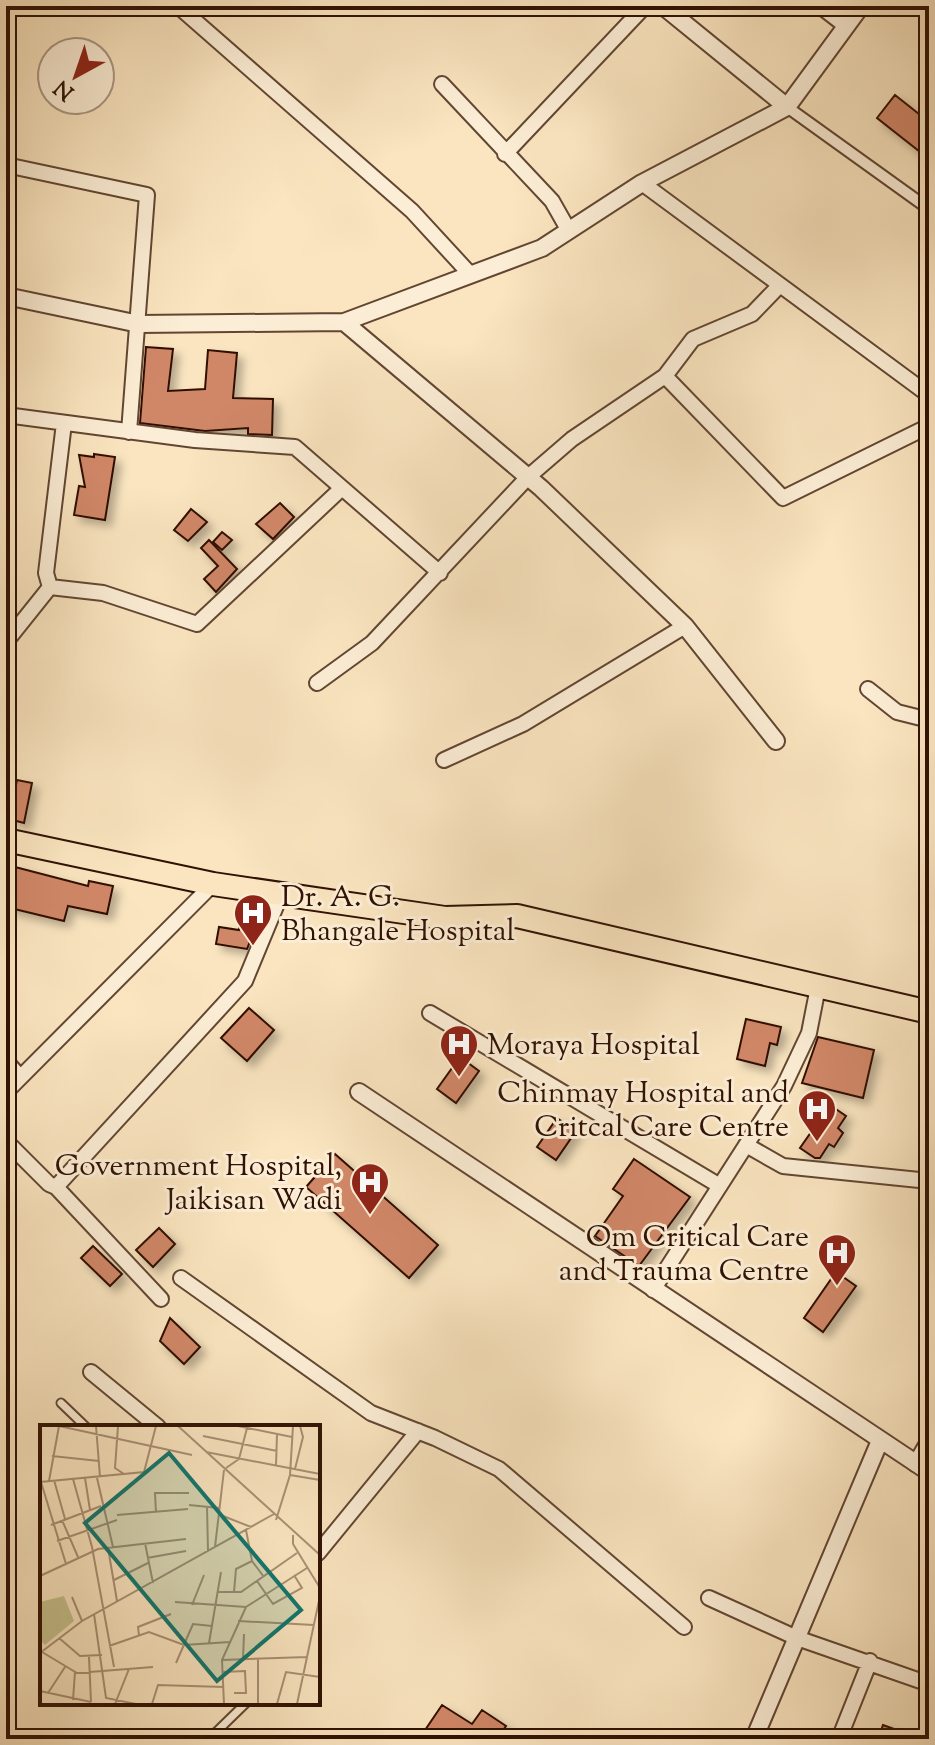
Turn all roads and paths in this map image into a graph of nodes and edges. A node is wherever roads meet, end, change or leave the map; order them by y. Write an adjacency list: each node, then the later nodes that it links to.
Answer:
1 (178, 6): 14 (street)
2 (645, 6): 9 (street)
3 (663, 6): 8 (street)
4 (820, 6): 6 (street)
5 (861, 6): 6 (street)
6 (846, 26): 8 (street)
7 (442, 84): 9 (street)
8 (787, 107): 11 (street); 12 (street)
9 (505, 154): 13 (street)
10 (6, 165): 18 (street)
11 (642, 183): 13 (street); 15 (street)
12 (929, 209)
13 (569, 231): 14 (street)
14 (470, 274): 17 (street)
15 (780, 285): 19 (street); 20 (street)
16 (6, 296): 18 (street)
17 (344, 322): 18 (street); 25 (street)
18 (139, 324): 24 (street)
19 (665, 376): 23 (street); 25 (street)
20 (929, 395)
21 (6, 415): 22 (street)
22 (64, 423): 24 (street); 28 (street)
23 (929, 426)
24 (129, 432): 26 (street)
25 (528, 477): 27 (street); 29 (street)
26 (342, 488): 27 (street); 28 (street)
27 (440, 573): 31 (street)
28 (50, 587): 30 (street)
29 (685, 626): 34 (street); 35 (street)
30 (6, 642)
31 (317, 683)
32 (868, 689): 33 (street)
33 (929, 720)
34 (776, 741)
35 (444, 760)
36 (6, 840): 37 (main road)
37 (213, 884): 38 (main road); 43 (street)
38 (281, 894): 39 (main road); 50 (street)
39 (818, 987): 40 (main road); 47 (street)
40 (929, 1012)
41 (430, 1013): 49 (street)
42 (6, 1061): 43 (street)
43 (20, 1077): 44 (street)
44 (6, 1092)
45 (359, 1092): 52 (street)
46 (6, 1141): 50 (street)
47 (746, 1145): 48 (street); 49 (street)
48 (929, 1181)
49 (720, 1186): 52 (street)
50 (56, 1187): 53 (street)
51 (181, 1278): 58 (street)
52 (653, 1290): 60 (street)
53 (161, 1299)
54 (91, 1372): 57 (street)
55 (61, 1403): 56 (lane)
56 (84, 1425)
57 (156, 1425)
58 (418, 1431): 62 (street); 64 (street)
59 (929, 1440): 61 (street)
60 (879, 1443): 61 (street); 65 (street)
61 (922, 1468)
62 (320, 1551)
63 (709, 1598): 65 (street)
64 (684, 1627)
65 (797, 1638): 66 (street); 70 (street)
66 (870, 1661): 67 (street); 71 (street)
67 (929, 1684)
68 (244, 1705): 69 (lane)
69 (209, 1739)
70 (754, 1739)
71 (839, 1739)

